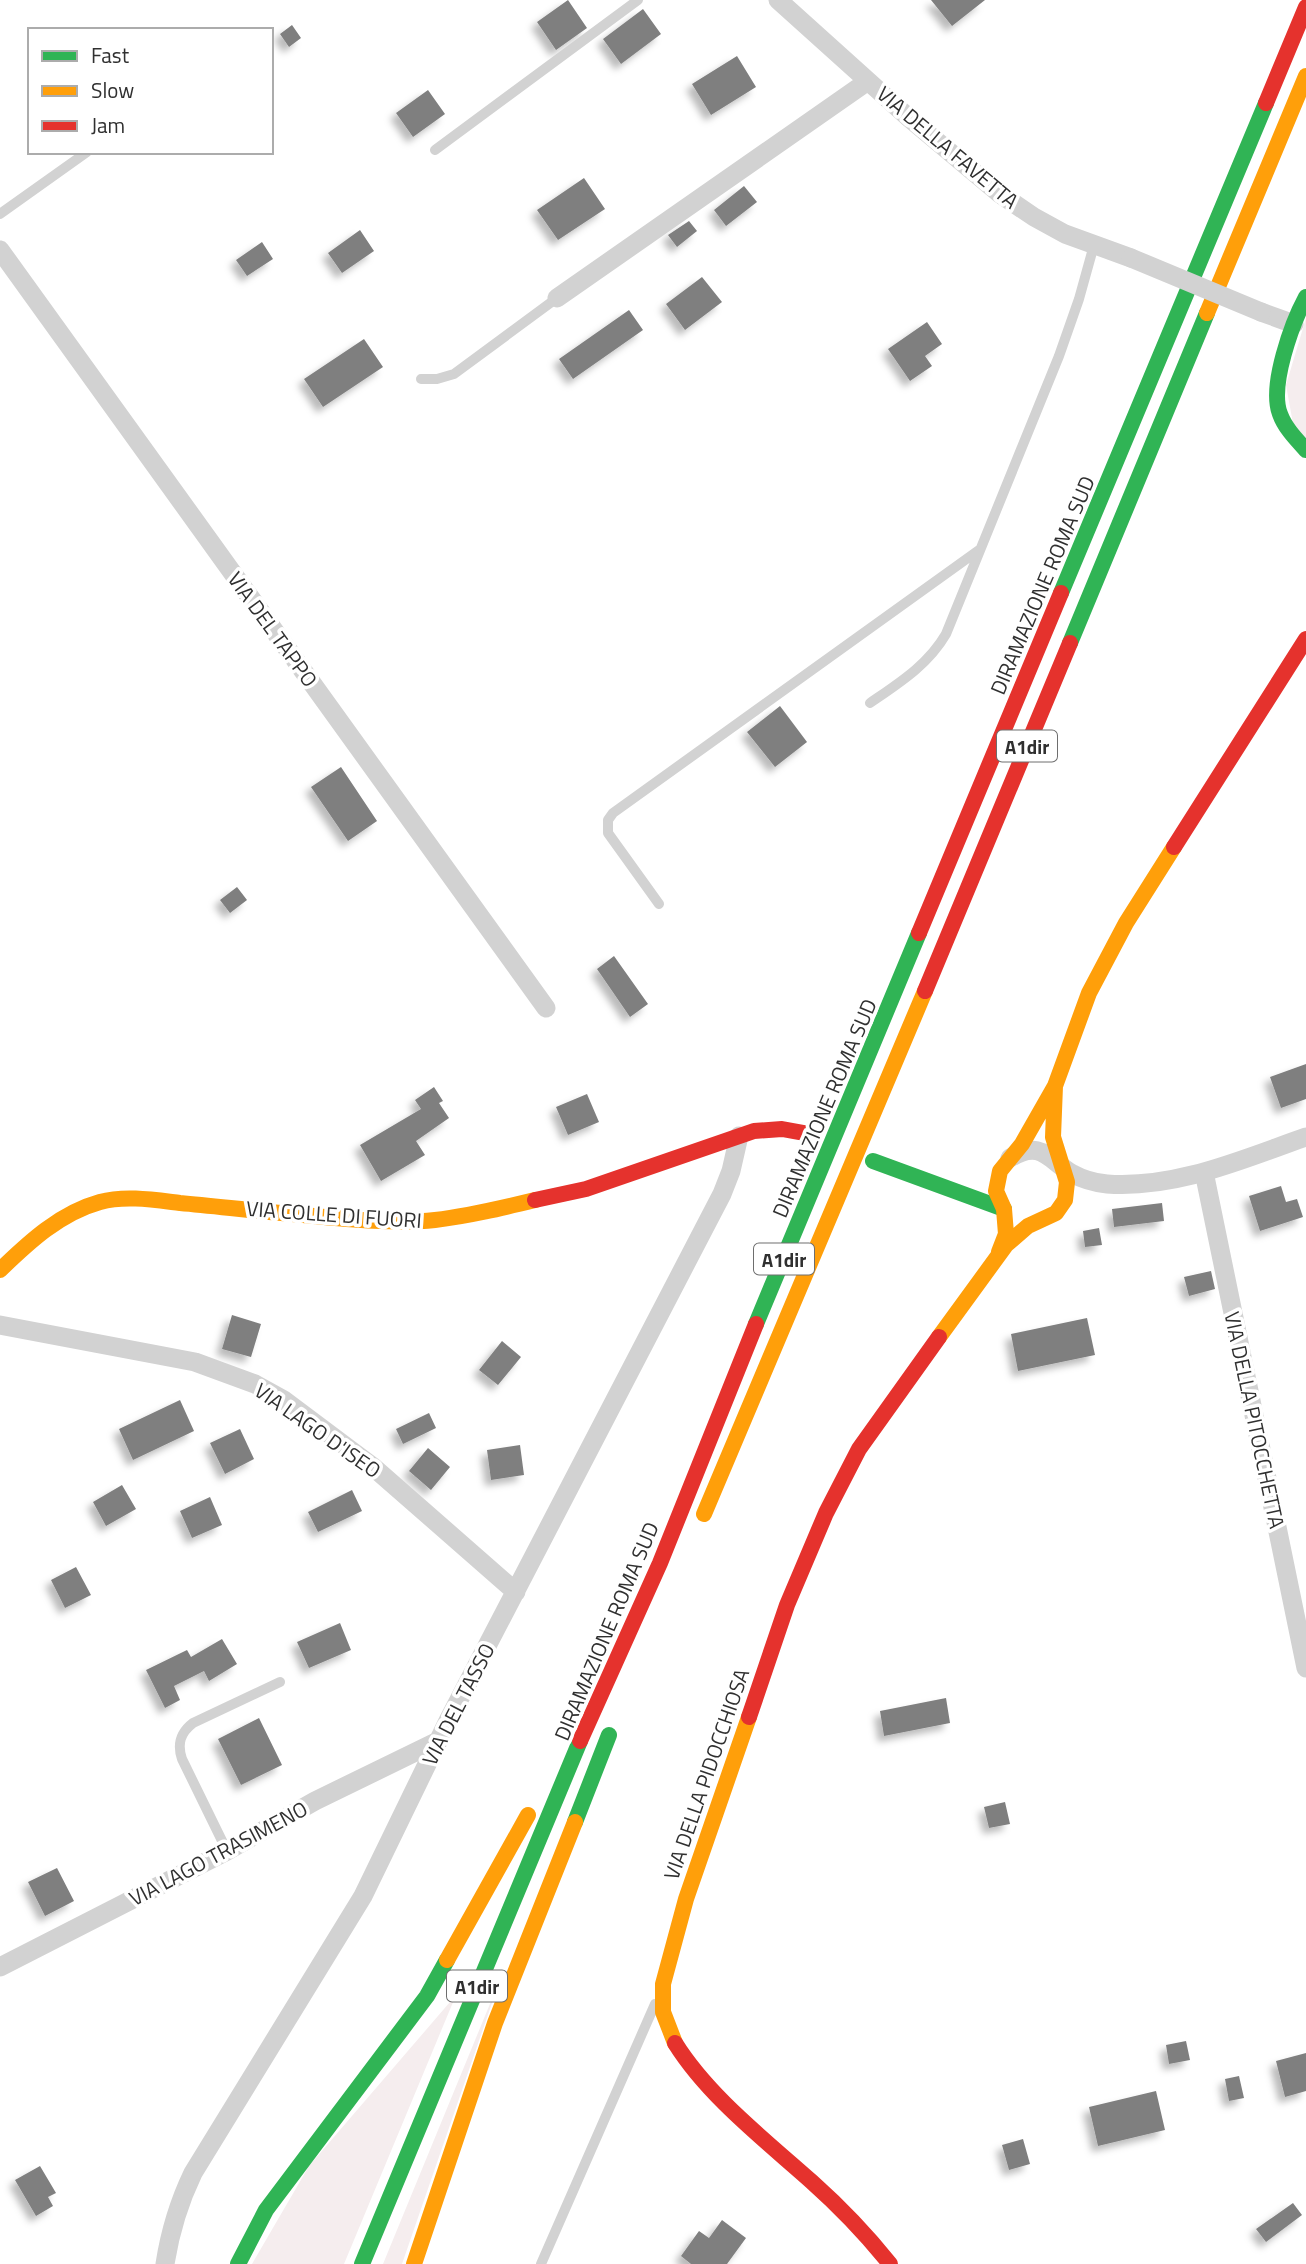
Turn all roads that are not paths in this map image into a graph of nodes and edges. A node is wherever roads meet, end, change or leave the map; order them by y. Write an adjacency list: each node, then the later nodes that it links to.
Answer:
1 (638, 0): 6 (lane)
2 (778, 0): 5 (street, VIA DELLA FAVETTA)
3 (1306, 6): 41 (main road, DIRAMAZIONE ROMA SUD / A1dir)
4 (1306, 76): 37 (main road, A1dir)
5 (869, 81): 9 (street, VIA DELLA FAVETTA); 12 (street)
6 (435, 150)
7 (84, 154): 8 (lane)
8 (0, 215)
9 (1094, 246): 13 (street, VIA DELLA FAVETTA, bridge); 16 (lane)
10 (0, 250): 20 (street, VIA DEL TAPPO)
11 (1306, 297): 13 (main road)
12 (557, 298): 14 (lane)
13 (1294, 324): 15 (main road)
14 (421, 379)
15 (1306, 450)
16 (979, 550): 18 (lane); 19 (lane)
17 (1306, 639): 21 (main road)
18 (870, 703)
19 (659, 904)
20 (547, 1008)
21 (1055, 1086): 26 (main road); 27 (main road)
22 (804, 1133): 23 (main road, VIA COLLE DI FUORI)
23 (738, 1136): 35 (main road, VIA COLLE DI FUORI); 38 (street, VIA DEL TASSO)
24 (1306, 1137): 28 (street)
25 (873, 1161): 30 (main road)
26 (1004, 1165): 27 (street); 30 (main road); 32 (main road)
27 (1061, 1166): 29 (street); 31 (main road)
28 (1204, 1172): 29 (street); 39 (street, VIA DELLA PITOCCHETTA)
29 (1107, 1184): 31 (street)
30 (946, 1189): 32 (main road)
31 (1065, 1200): 33 (main road)
32 (1004, 1209): 33 (street); 34 (main road, VIA DELLA PIDOCCHIOSA)
33 (1034, 1223): 34 (main road, VIA DELLA PIDOCCHIOSA)
34 (991, 1266): 46 (main road, VIA DELLA PIDOCCHIOSA)
35 (0, 1270)
36 (0, 1325): 38 (street, VIA LAGO D'ISEO)
37 (697, 1530)
38 (516, 1592): 43 (street, VIA DEL TASSO)
39 (1306, 1668)
40 (280, 1682): 44 (lane)
41 (594, 1708): 50 (main road); 51 (main road, DIRAMAZIONE ROMA SUD / A1dir)
42 (614, 1723): 47 (main road, DIRAMAZIONE ROMA SUD / A1dir)
43 (438, 1741): 44 (street, VIA LAGO TRASIMENO); 49 (street, VIA DEL TASSO)
44 (228, 1851): 45 (street, VIA LAGO TRASIMENO)
45 (0, 1967)
46 (663, 1984): 53 (lane); 54 (main road, VIA DELLA PIDOCCHIOSA)
47 (476, 2082): 48 (main road); 52 (main road, A1dir)
48 (448, 2212)
49 (164, 2264)
50 (238, 2264)
51 (362, 2264)
52 (414, 2264)
53 (541, 2264)
54 (890, 2264)

